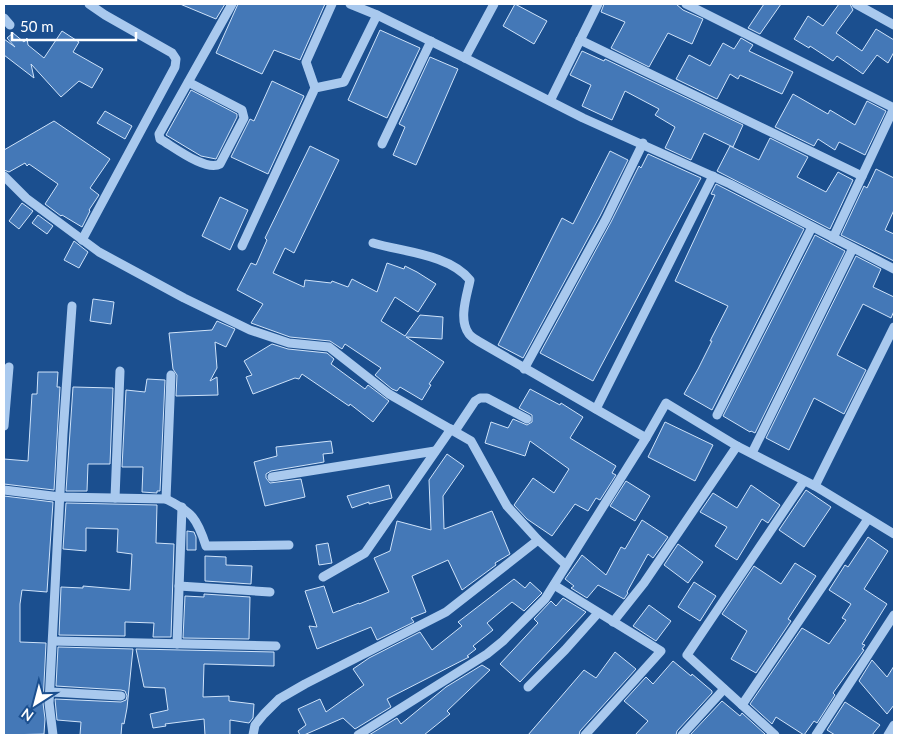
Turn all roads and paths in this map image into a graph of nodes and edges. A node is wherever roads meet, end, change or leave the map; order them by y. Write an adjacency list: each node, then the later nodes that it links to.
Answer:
1 (88, 4): 25 (street)
2 (232, 4): 14 (street)
3 (332, 4): 15 (street)
4 (350, 4): 9 (street)
5 (494, 4): 13 (street)
6 (598, 4): 11 (street)
7 (686, 4): 17 (street)
8 (856, 4): 10 (street)
9 (374, 10): 12 (street); 15 (street)
10 (894, 25)
11 (580, 40): 16 (street); 22 (street)
12 (431, 41): 13 (street); 18 (street)
13 (465, 58): 16 (street)
14 (188, 82): 14 (street)
15 (315, 88): 27 (street)
16 (550, 101): 19 (street)
17 (894, 108): 22 (street)
18 (382, 144)
19 (643, 144): 21 (street); 33 (street)
20 (4, 176): 25 (street)
21 (713, 176): 23 (street); 37 (street)
22 (862, 176): 24 (street)
23 (812, 227): 24 (street); 38 (street)
24 (833, 238): 28 (street)
25 (82, 240): 41 (street)
26 (373, 244): 33 (street)
27 (242, 246)
28 (853, 248): 29 (street); 45 (street)
29 (894, 269)
30 (72, 306): 50 (street)
31 (894, 328): 48 (street)
32 (9, 367): 36 (street)
33 (524, 369): 37 (street)
34 (120, 371): 51 (street)
35 (171, 375): 52 (street)
36 (5, 400): 40 (street)
37 (596, 410): 42 (street)
38 (717, 415)
39 (527, 419): 41 (street)
40 (4, 426)
41 (453, 430): 44 (street); 56 (street)
42 (646, 438): 43 (street); 58 (street)
43 (737, 446): 45 (street); 65 (street)
44 (436, 451): 46 (street); 59 (street)
45 (752, 453): 47 (street)
46 (272, 477)
47 (804, 481): 48 (street); 70 (street)
48 (815, 486): 54 (street)
49 (4, 490): 50 (street)
50 (60, 497): 51 (street); 66 (street)
51 (115, 498): 52 (street)
52 (166, 499): 53 (street)
53 (182, 507): 57 (street); 61 (street)
54 (868, 519): 55 (street); 73 (street)
55 (894, 534)
56 (538, 540): 58 (street); 76 (street)
57 (289, 545)
58 (566, 565): 60 (street)
59 (323, 577)
60 (554, 585): 63 (street); 77 (street)
61 (179, 586): 62 (street); 67 (street)
62 (270, 592)
63 (598, 613): 65 (street); 69 (street)
64 (894, 615): 81 (street)
65 (613, 622): 78 (street)
66 (53, 642): 67 (street); 71 (street)
67 (177, 644): 68 (street)
68 (276, 646)
69 (528, 686)
70 (724, 689): 73 (street); 79 (street)
71 (51, 692): 72 (street); 75 (street)
72 (121, 696)
73 (742, 705): 80 (street)
74 (894, 725): 82 (street)
75 (53, 735)
76 (253, 735)
77 (358, 735)
78 (585, 735)
79 (682, 735)
80 (773, 735)
81 (816, 735)
82 (888, 735)

